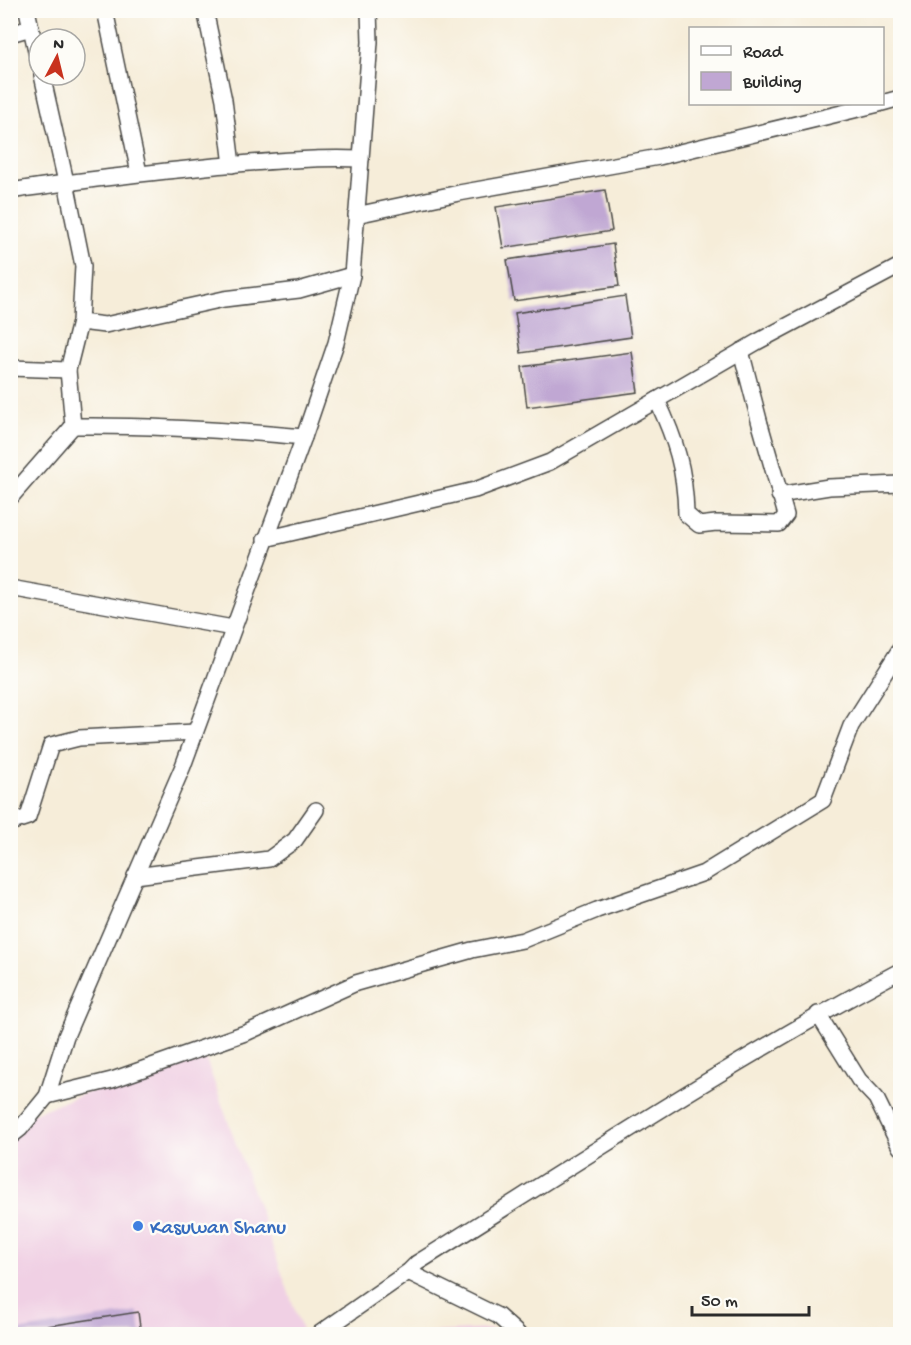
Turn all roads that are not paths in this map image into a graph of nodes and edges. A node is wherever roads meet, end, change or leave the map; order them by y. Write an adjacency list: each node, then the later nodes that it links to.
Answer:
1 (27, 10): 5 (street)
2 (105, 10): 14 (street)
3 (205, 10): 13 (street)
4 (369, 10): 12 (street)
5 (31, 27)
6 (27, 29): 7 (street)
7 (10, 34)
8 (45, 87): 15 (street)
9 (900, 98): 10 (street)
10 (884, 102)
11 (872, 105): 17 (street)
12 (361, 159): 13 (street); 17 (street)
13 (232, 165): 14 (street)
14 (139, 173): 15 (street)
15 (66, 182): 16 (street); 20 (street)
16 (10, 191)
17 (356, 215): 19 (street)
18 (900, 266): 21 (street)
19 (352, 275): 20 (street); 26 (street)
20 (80, 322): 23 (street)
21 (741, 351): 24 (street); 28 (street)
22 (10, 368): 23 (street)
23 (68, 370): 25 (street)
24 (657, 400): 28 (street); 30 (street)
25 (73, 426): 26 (street); 29 (street)
26 (304, 436): 30 (street)
27 (900, 484): 28 (street)
28 (779, 495)
29 (10, 498)
30 (265, 539): 32 (street)
31 (10, 588): 32 (street)
32 (232, 628): 34 (street)
33 (900, 649): 40 (street)
34 (195, 732): 36 (street); 37 (street)
35 (316, 810): 37 (street)
36 (10, 823)
37 (135, 876): 40 (street)
38 (900, 971): 39 (street)
39 (818, 1014): 42 (street); 43 (street)
40 (47, 1096): 41 (street)
41 (10, 1137)
42 (900, 1147)
43 (408, 1272): 44 (street); 45 (street)
44 (319, 1335)
45 (518, 1335)

